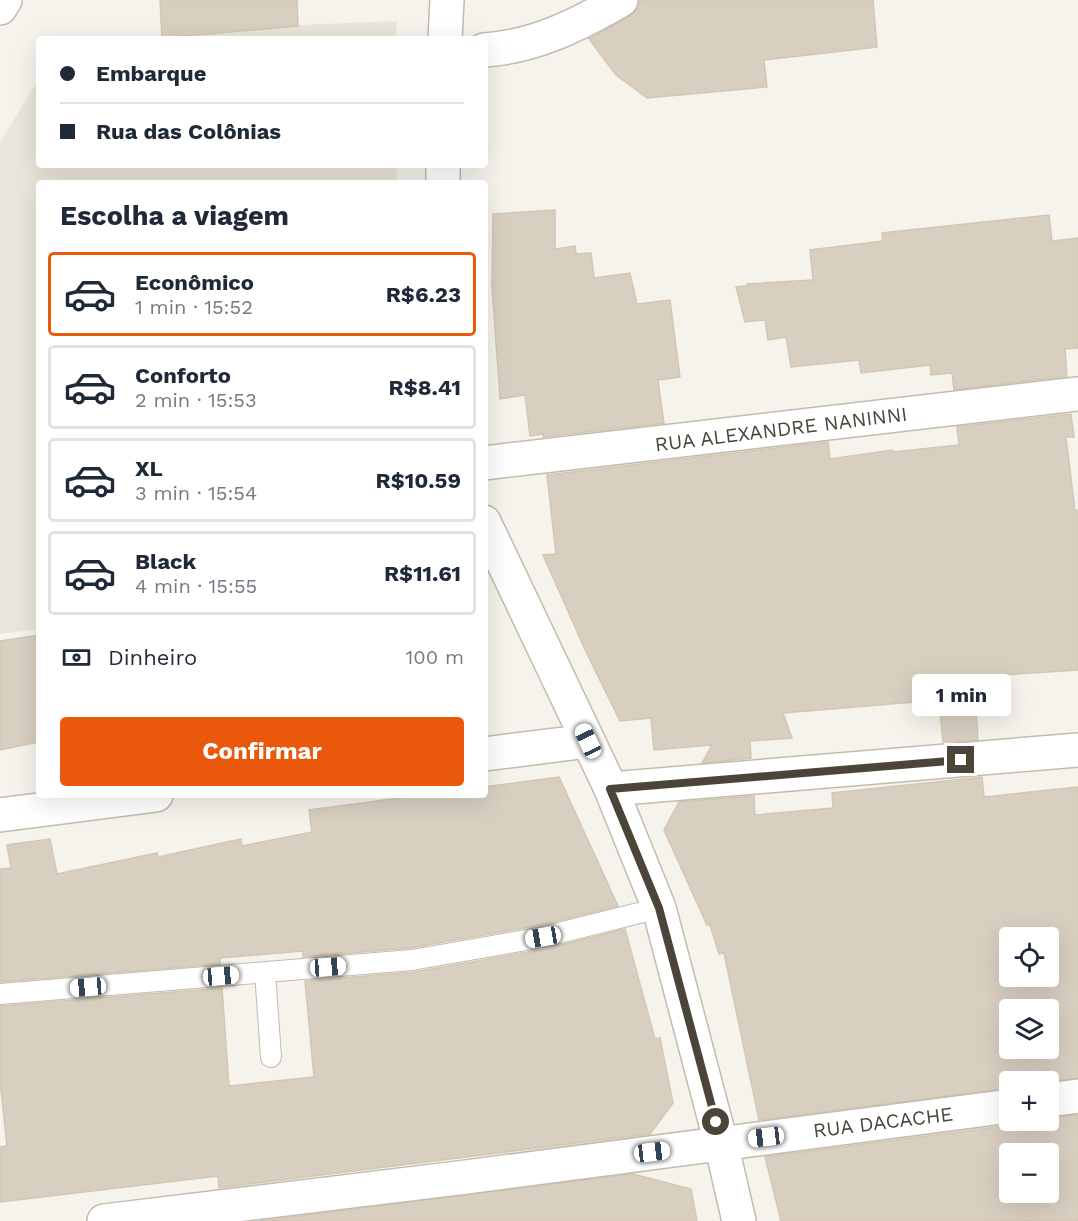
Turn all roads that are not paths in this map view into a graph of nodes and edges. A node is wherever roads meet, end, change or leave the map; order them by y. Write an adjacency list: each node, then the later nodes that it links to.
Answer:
1 (5, 0): 4 (street)
2 (447, 0): 5 (street)
3 (621, 0): 6 (street)
4 (0, 8)
5 (445, 36)
6 (488, 50)
7 (1078, 394): 8 (street, RUA ALEXANDRE NANINNI)
8 (488, 463)
9 (488, 530): 10 (street)
10 (588, 741): 12 (street); 13 (street)
11 (1078, 750): 13 (street)
12 (488, 754)
13 (610, 789): 16 (street)
14 (131, 798): 15 (street)
15 (0, 814)
16 (659, 908): 17 (lane); 23 (street)
17 (265, 972): 18 (lane); 19 (lane)
18 (0, 994)
19 (271, 1056)
20 (1078, 1096): 21 (street)
21 (1059, 1099)
22 (999, 1107): 23 (street, RUA DACACHE)
23 (721, 1143): 24 (street, RUA DACACHE); 25 (street)
24 (104, 1221)
25 (740, 1221)

